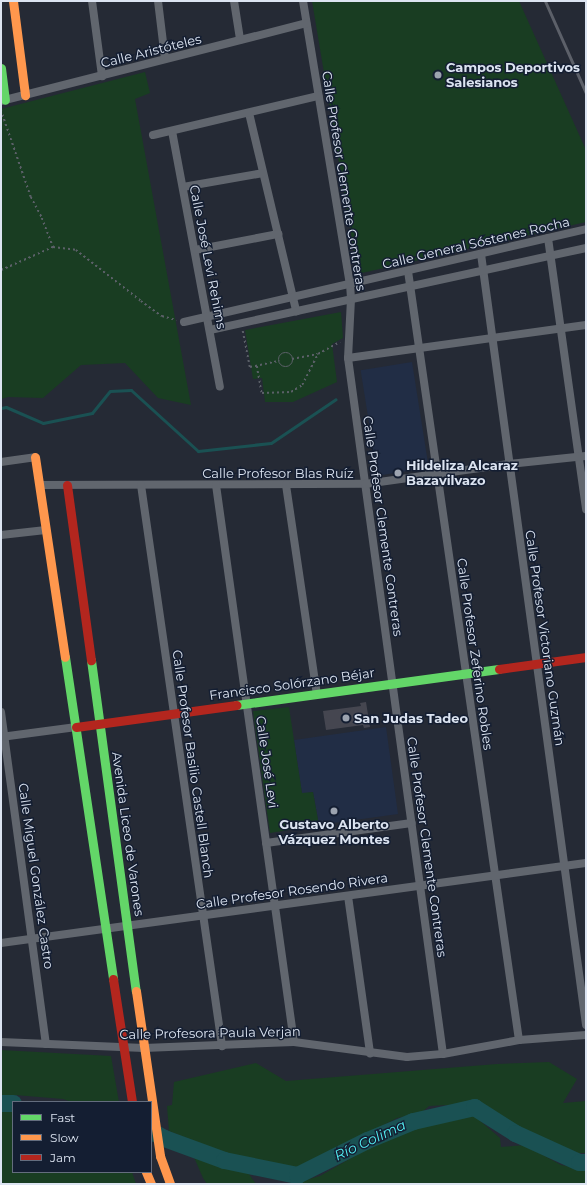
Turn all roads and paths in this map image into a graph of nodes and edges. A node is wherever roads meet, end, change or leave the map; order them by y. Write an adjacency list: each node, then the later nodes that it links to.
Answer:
1 (13, 1): 11 (street)
2 (92, 1): 10 (street)
3 (158, 1): 8 (street)
4 (234, 1): 7 (street)
5 (303, 1): 6 (street, Calle Profesor Clemente Contreras)
6 (306, 23): 7 (street, Calle Aristóteles); 12 (street, Calle Profesor Clemente Contreras)
7 (240, 40): 8 (street, Calle Aristóteles)
8 (166, 59): 10 (street, Calle Aristóteles)
9 (1, 68): 13 (street)
10 (102, 76): 11 (street, Calle Aristóteles)
11 (25, 95): 13 (street, Calle Aristóteles)
12 (318, 96): 15 (street); 31 (street, Calle Profesor Clemente Contreras)
13 (3, 101)
14 (1, 110): 23 (path)
15 (249, 113): 16 (street); 18 (street)
16 (172, 131): 17 (street); 19 (street, Calle José Levi Rehims)
17 (154, 135)
18 (263, 173): 19 (street); 21 (street)
19 (183, 187): 25 (street, Calle José Levi Rehims)
20 (586, 229): 22 (street, Calle General Sóstenes Rocha)
21 (278, 234): 25 (street); 33 (street)
22 (548, 238): 26 (street, Calle General Sóstenes Rocha); 27 (street)
23 (53, 248): 28 (path); 37 (path)
24 (586, 248): 27 (street, Calle General Sóstenes Rocha)
25 (195, 250): 36 (street, Calle José Levi Rehims)
26 (481, 254): 29 (street, Calle General Sóstenes Rocha); 30 (street, Calle Profesor Victoriano Guzmán)
27 (550, 256): 30 (street, Calle General Sóstenes Rocha); 40 (street)
28 (1, 270)
29 (408, 271): 31 (street, Calle General Sóstenes Rocha); 32 (street, Calle Profesor Zeferino Robles)
30 (483, 271): 32 (street, Calle General Sóstenes Rocha); 42 (street, Calle Profesor Victoriano Guzmán)
31 (350, 284): 33 (street, Calle General Sóstenes Rocha); 34 (street, Calle Profesor Clemente Contreras)
32 (410, 286): 34 (street, Calle General Sóstenes Rocha); 44 (street, Calle Profesor Zeferino Robles)
33 (293, 298): 35 (street); 36 (street, Calle General Sóstenes Rocha)
34 (351, 299): 35 (street, Calle General Sóstenes Rocha); 46 (street, Calle Profesor Clemente Contreras)
35 (296, 311): 38 (street, Calle General Sóstenes Rocha)
36 (207, 317): 37 (street, Calle General Sóstenes Rocha); 41 (street, Calle José Levi Rehims)
37 (184, 322)
38 (242, 323): 41 (street, Calle General Sóstenes Rocha); 49 (path)
39 (586, 325): 40 (street)
40 (560, 329): 42 (street); 52 (street)
41 (210, 330): 50 (street, Calle José Levi Rehims)
42 (492, 339): 44 (street); 54 (street, Calle Profesor Victoriano Guzmán)
43 (345, 340): 45 (path)
44 (419, 349): 46 (street); 55 (street, Calle Profesor Zeferino Robles)
45 (318, 354): 47 (path); 49 (path)
46 (348, 358): 56 (street, Calle Profesor Clemente Contreras)
47 (292, 359): 48 (path); 48 (path)
48 (279, 361): 49 (path)
49 (257, 366)
50 (220, 387)
51 (36, 457): 53 (street); 57 (street)
52 (582, 457): 54 (street, Calle Profesor Blas Ruíz); 62 (street)
53 (1, 462)
54 (509, 464): 55 (street, Calle Profesor Blas Ruíz); 66 (street, Calle Profesor Victoriano Guzmán)
55 (436, 474): 56 (street, Calle Profesor Blas Ruíz); 67 (street, Calle Profesor Zeferino Robles)
56 (365, 484): 61 (street, Calle Profesor Blas Ruíz); 68 (street, Calle Profesor Clemente Contreras)
57 (40, 485): 58 (street, Calle Profesor Blas Ruíz); 63 (street)
58 (67, 485): 59 (street, Calle Profesor Blas Ruíz); 73 (street, Avenida Liceo de Varones)
59 (141, 485): 60 (street, Calle Profesor Blas Ruíz); 72 (street, Calle Profesor Basilio Castell Blanch)
60 (216, 485): 61 (street, Calle Profesor Blas Ruíz); 70 (street, Calle José Levi)
61 (286, 485): 69 (street)
62 (586, 509)
63 (46, 530): 64 (street); 74 (street)
64 (1, 536)
65 (586, 657): 66 (street, Francisco Solórzano Béjar)
66 (537, 664): 67 (street, Francisco Solórzano Béjar); 79 (street, Calle Profesor Victoriano Guzmán)
67 (465, 673): 68 (street, Francisco Solórzano Béjar); 80 (street, Calle Profesor Zeferino Robles)
68 (392, 683): 69 (street, Francisco Solórzano Béjar); 76 (street, Calle Profesor Clemente Contreras)
69 (317, 694): 70 (street, Francisco Solórzano Béjar)
70 (246, 704): 72 (street, Francisco Solórzano Béjar); 77 (street, Calle José Levi)
71 (1, 712): 75 (street, Calle Miguel González Castro)
72 (174, 714): 73 (street, Francisco Solórzano Béjar); 84 (street, Calle Profesor Basilio Castell Blanch)
73 (99, 724): 74 (street, Francisco Solórzano Béjar); 85 (street, Avenida Liceo de Varones)
74 (76, 727): 75 (street, Francisco Solórzano Béjar); 86 (street)
75 (3, 737): 87 (street, Calle Miguel González Castro)
76 (412, 823): 77 (street); 81 (street, Calle Profesor Clemente Contreras)
77 (266, 843): 83 (street, Calle José Levi)
78 (586, 863): 79 (street, Calle Profesor Rosendo Rivera)
79 (564, 866): 80 (street, Calle Profesor Rosendo Rivera); 89 (street, Calle Profesor Victoriano Guzmán)
80 (495, 876): 81 (street, Calle Profesor Rosendo Rivera); 91 (street, Calle Profesor Zeferino Robles)
81 (420, 886): 82 (street, Calle Profesor Rosendo Rivera); 99 (street, Calle Profesor Clemente Contreras)
82 (348, 896): 83 (street, Calle Profesor Rosendo Rivera); 98 (street)
83 (275, 906): 84 (street, Calle Profesor Rosendo Rivera); 93 (street, Calle José Levi)
84 (203, 915): 85 (street, Calle Profesor Rosendo Rivera); 95 (street, Calle Profesor Basilio Castell Blanch)
85 (127, 926): 86 (street, Calle Profesor Rosendo Rivera); 97 (street, Avenida Liceo de Varones)
86 (106, 928): 87 (street, Calle Profesor Rosendo Rivera); 96 (street)
87 (32, 938): 88 (street, Calle Profesor Rosendo Rivera); 94 (street, Calle Miguel González Castro)
88 (1, 942)
89 (586, 1025)
90 (586, 1035): 91 (street, Calle Profesora Paula Verjan)
91 (519, 1040): 99 (street, Calle Profesora Paula Verjan)
92 (1, 1042): 94 (street, Calle Profesora Paula Verjan)
93 (294, 1042): 95 (street, Calle Profesora Paula Verjan); 98 (street, Calle Profesora Paula Verjan)
94 (46, 1044): 96 (street, Calle Profesora Paula Verjan)
95 (222, 1046): 97 (street, Calle Profesora Paula Verjan)
96 (124, 1047): 97 (street, Calle Profesora Paula Verjan); 100 (street)
97 (144, 1048): 101 (street, Avenida Liceo de Varones)
98 (370, 1053): 99 (street, Calle Profesora Paula Verjan)
99 (443, 1054)
100 (132, 1101)
101 (151, 1101)
102 (152, 1107): 105 (street, Avenida Liceo de Varones)
103 (146, 1173): 104 (street)
104 (151, 1184)
105 (170, 1184)

